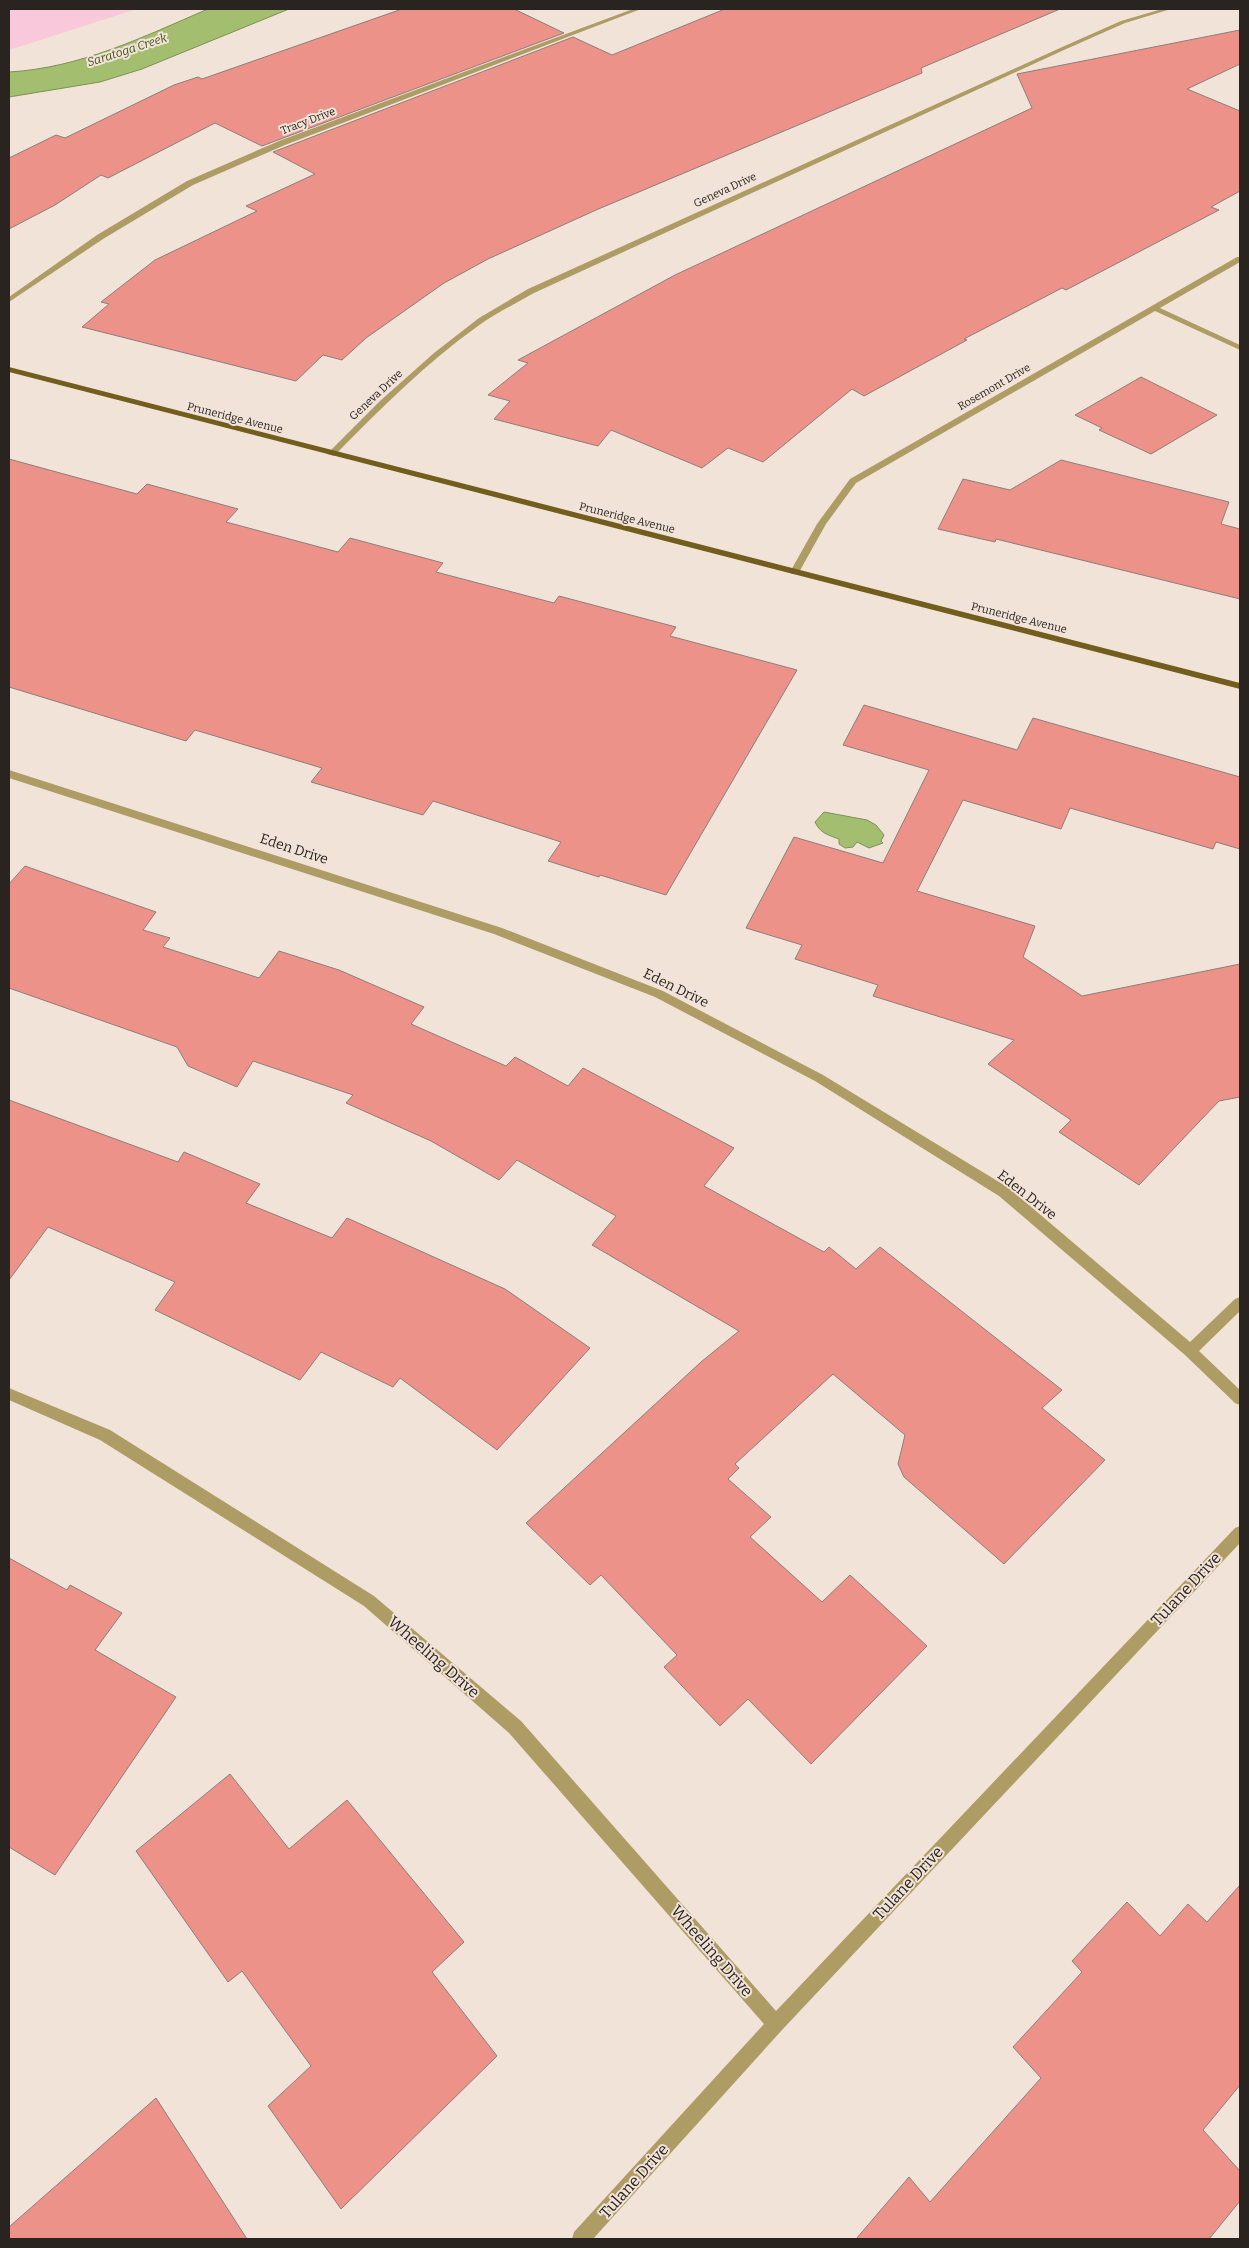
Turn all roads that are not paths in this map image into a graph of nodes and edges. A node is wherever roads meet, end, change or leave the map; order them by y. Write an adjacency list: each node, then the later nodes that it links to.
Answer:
1 (638, 9): 4 (street, Tracy Drive)
2 (1168, 9): 8 (street, Geneva Drive)
3 (1240, 259): 5 (street, Rosemont Drive)
4 (9, 300)
5 (1154, 308): 6 (street); 9 (street, Rosemont Drive)
6 (1240, 348)
7 (9, 370): 8 (main road, Pruneridge Avenue)
8 (331, 454): 9 (main road, Pruneridge Avenue)
9 (795, 572): 10 (main road, Pruneridge Avenue)
10 (1240, 686)
11 (9, 774): 13 (street, Eden Drive)
12 (1240, 1304): 13 (street)
13 (1190, 1351): 15 (street, Eden Drive)
14 (9, 1394): 17 (street, Wheeling Drive)
15 (1240, 1399)
16 (1240, 1533): 17 (street, Tulane Drive)
17 (776, 2024): 18 (street, Tulane Drive)
18 (581, 2239)

